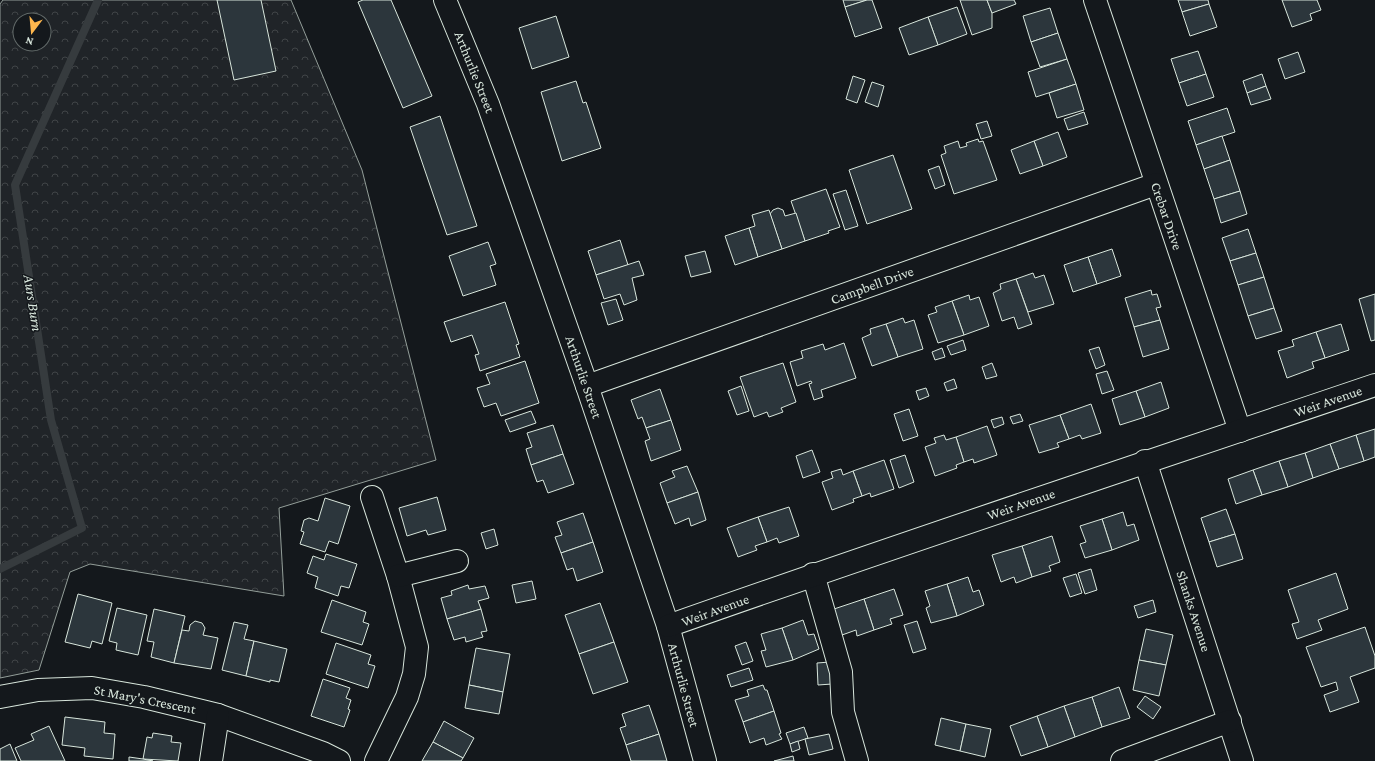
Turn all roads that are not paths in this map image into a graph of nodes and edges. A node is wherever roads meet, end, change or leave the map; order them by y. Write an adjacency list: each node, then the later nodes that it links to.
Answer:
1 (445, 0): 5 (street, Arthurlie Street)
2 (1095, 0): 3 (street, Crebar Drive)
3 (1156, 184): 5 (street, Campbell Drive); 6 (street, Crebar Drive)
4 (1375, 385): 6 (street, Weir Avenue)
5 (587, 386): 12 (street, Arthurlie Street)
6 (1240, 431): 7 (street, Weir Avenue)
7 (1145, 461): 10 (street, Weir Avenue); 15 (street, Shanks Avenue)
8 (372, 497): 11 (street)
9 (457, 561): 11 (street)
10 (813, 574): 12 (street, Weir Avenue); 20 (street)
11 (398, 576): 18 (street)
12 (668, 626): 19 (street, Arthurlie Street)
13 (0, 697): 14 (street, St Mary's Crescent)
14 (218, 715): 16 (street); 17 (street, St Mary's Crescent)
15 (1230, 722): 21 (street); 22 (street, Shanks Avenue)
16 (211, 761)
17 (339, 761)
18 (376, 761)
19 (705, 761)
20 (857, 761)
21 (1122, 761)
22 (1242, 761)

